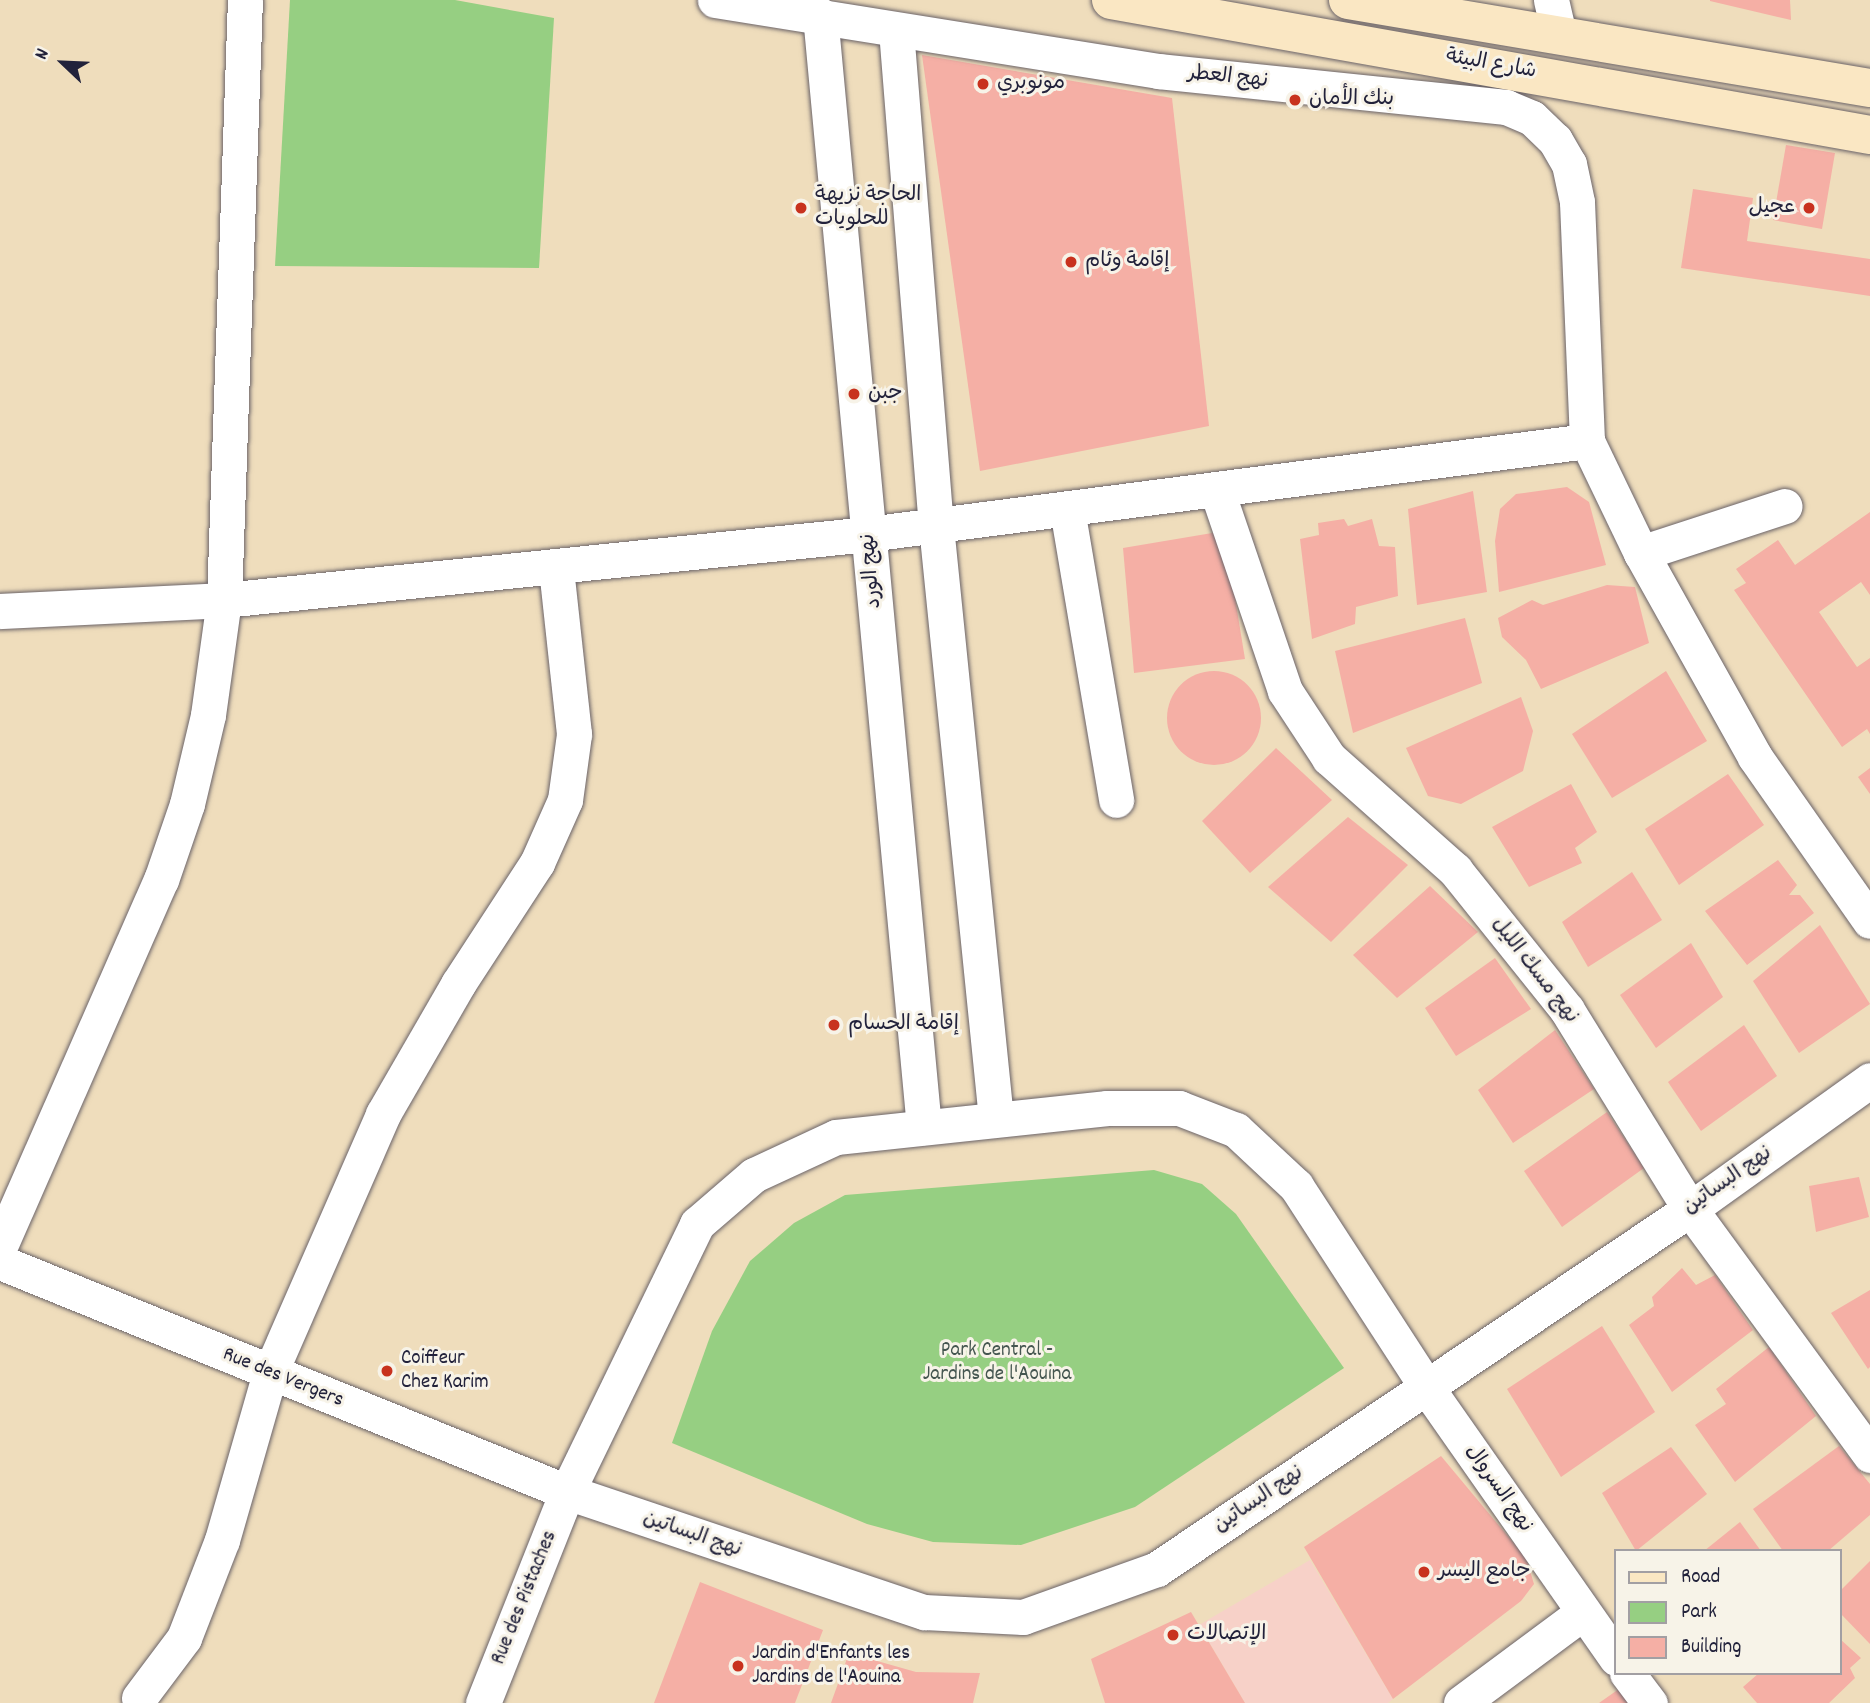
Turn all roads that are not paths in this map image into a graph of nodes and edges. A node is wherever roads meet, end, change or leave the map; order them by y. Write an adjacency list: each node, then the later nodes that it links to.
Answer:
1 (245, 0): 19 (street)
2 (715, 0): 6 (street, نهج العطر)
3 (1111, 0): 10 (main road, شارع البيئة)
4 (1348, 0): 8 (main road, شارع البيئة)
5 (1551, 0): 8 (street)
6 (820, 15): 7 (street, نهج العطر); 16 (street, نهج الورد)
7 (896, 30): 11 (street, نهج العطر); 15 (street)
8 (1559, 36): 9 (main road, شارع البيئة)
9 (1870, 88)
10 (1870, 135)
11 (1587, 441): 12 (street); 17 (street)
12 (1217, 491): 14 (street); 26 (street, نهج مسك الليل)
13 (1785, 506): 17 (street)
14 (1067, 509): 15 (street); 21 (street)
15 (936, 526): 16 (street); 24 (street)
16 (869, 534): 18 (street); 25 (street, نهج الورد)
17 (1641, 554): 22 (street)
18 (556, 568): 19 (street); 29 (street)
19 (223, 600): 20 (street); 27 (street)
20 (0, 611)
21 (1116, 800)
22 (1870, 921)
23 (1870, 1080): 26 (street, نهج البساتين)
24 (996, 1119): 25 (street, Rue des Pistaches); 30 (street, نهج السروال)
25 (924, 1128): 32 (street, Rue des Pistaches)
26 (1690, 1209): 30 (street, نهج البساتين); 31 (street, نهج مسك الليل)
27 (0, 1246)
28 (0, 1262): 29 (street, Rue des Vergers)
29 (270, 1373): 32 (street, Rue des Vergers); 36 (street)
30 (1427, 1388): 32 (street, نهج البساتين); 33 (street, نهج السروال)
31 (1870, 1455)
32 (567, 1492): 37 (street, Rue des Pistaches)
33 (1582, 1613): 34 (street, نهج السروال); 38 (street)
34 (1615, 1657)
35 (1629, 1675): 39 (street)
36 (139, 1698)
37 (483, 1703)
38 (1461, 1703)
39 (1650, 1703)

